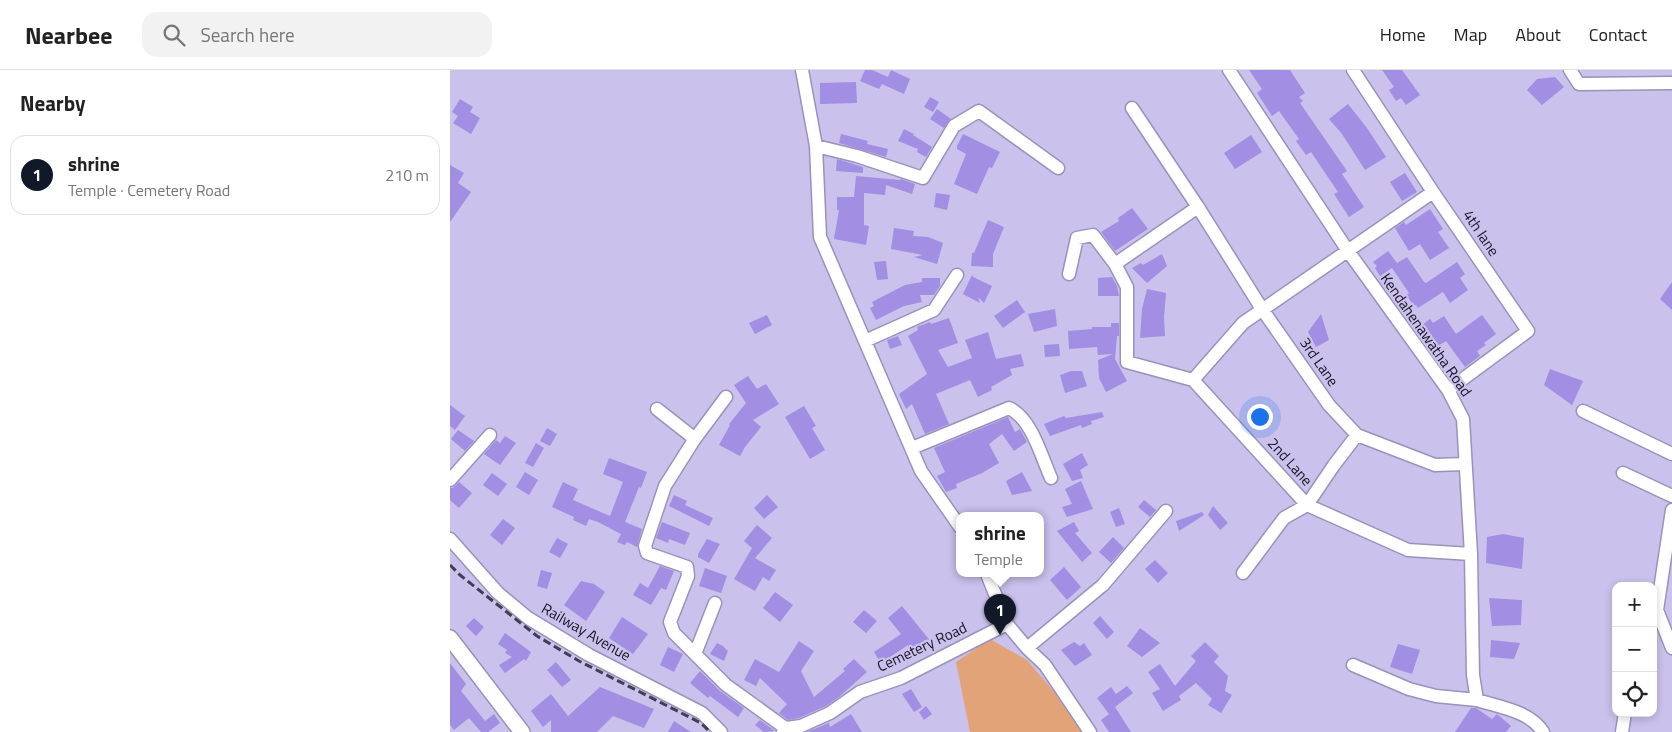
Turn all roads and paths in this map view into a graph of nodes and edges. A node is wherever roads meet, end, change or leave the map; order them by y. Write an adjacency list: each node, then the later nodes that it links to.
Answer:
1 (802, 70): 7 (street)
2 (1353, 70): 9 (street, 4th lane)
3 (1570, 70): 5 (street)
4 (1230, 71): 11 (street, Kendahenawatha Road)
5 (1672, 83)
6 (1132, 108): 10 (street, 3rd Lane)
7 (816, 146): 8 (street); 16 (street)
8 (1058, 168)
9 (1433, 192): 11 (street); 18 (street, 4th lane)
10 (1198, 207): 12 (street); 15 (street, 3rd Lane)
11 (1348, 251): 15 (street); 18 (street, Kendahenawatha Road)
12 (1115, 264): 13 (street); 17 (street)
13 (1069, 274)
14 (957, 275): 16 (street)
15 (1262, 309): 17 (street); 23 (street, 3rd Lane)
16 (865, 341): 25 (street)
17 (1194, 380): 32 (street, 2nd Lane)
18 (1448, 390): 27 (street, Kendahenawatha Road)
19 (726, 397): 24 (street)
20 (657, 409): 24 (street)
21 (1583, 411): 26 (street)
22 (490, 434): 30 (street)
23 (1357, 435): 27 (street, 3rd Lane); 32 (street)
24 (694, 440): 47 (street)
25 (912, 448): 29 (street); 35 (street)
26 (1672, 454)
27 (1465, 464): 37 (street, Kendahenawatha Road)
28 (1623, 472): 31 (street)
29 (1051, 478)
30 (450, 480)
31 (1672, 496)
32 (1307, 505): 37 (street, 2nd Lane); 38 (street)
33 (1672, 510): 40 (street)
34 (1166, 511): 45 (street)
35 (956, 521)
36 (450, 539): 53 (street, Railway Avenue)
37 (1471, 554): 49 (street, Kendahenawatha Road)
38 (1243, 573)
39 (988, 577): 43 (street)
40 (1657, 599)
41 (715, 603): 47 (street)
42 (1657, 615): 46 (street)
43 (1007, 624): 45 (street); 51 (street, Cemetery Road)
44 (450, 638): 52 (street)
45 (1027, 648): 54 (street)
46 (1672, 648)
47 (694, 654): 51 (street)
48 (1353, 665): 49 (street)
49 (1477, 700): 55 (street)
50 (1624, 717): 56 (street)
51 (786, 731)
52 (522, 732)
53 (721, 732)
54 (1090, 732)
55 (1543, 732)
56 (1622, 732)

